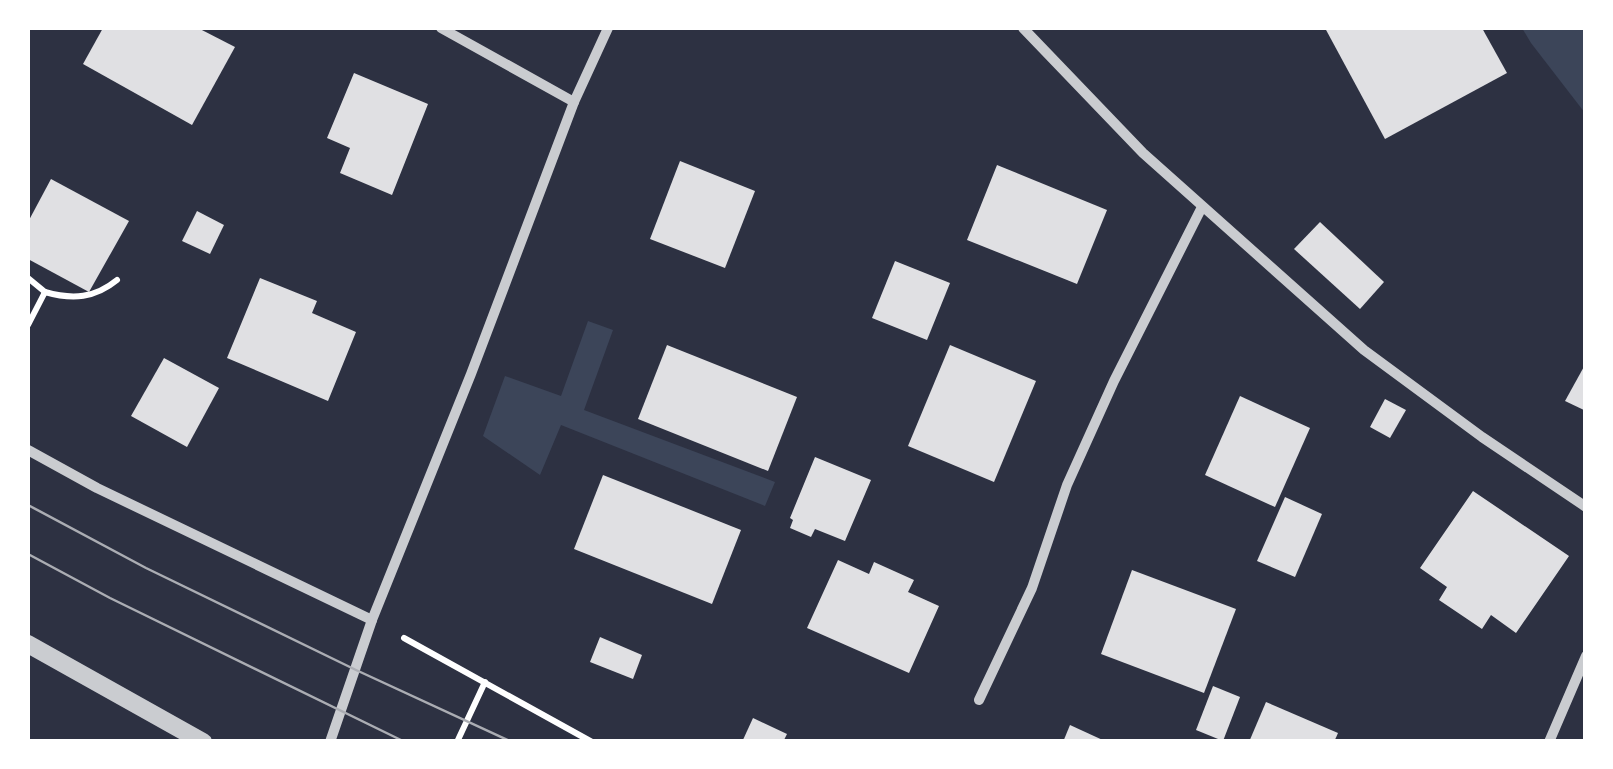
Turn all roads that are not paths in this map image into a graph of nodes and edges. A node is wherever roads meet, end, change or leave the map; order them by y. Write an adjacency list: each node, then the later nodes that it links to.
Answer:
1 (441, 28): 4 (street)
2 (608, 28): 4 (street)
3 (1023, 28): 5 (street)
4 (574, 102): 8 (street)
5 (1202, 207): 7 (street); 11 (street)
6 (28, 450): 8 (street)
7 (1586, 506)
8 (372, 620): 13 (street)
9 (28, 644): 12 (street)
10 (1586, 656): 14 (street)
11 (980, 700)
12 (203, 742)
13 (330, 742)
14 (1550, 742)

